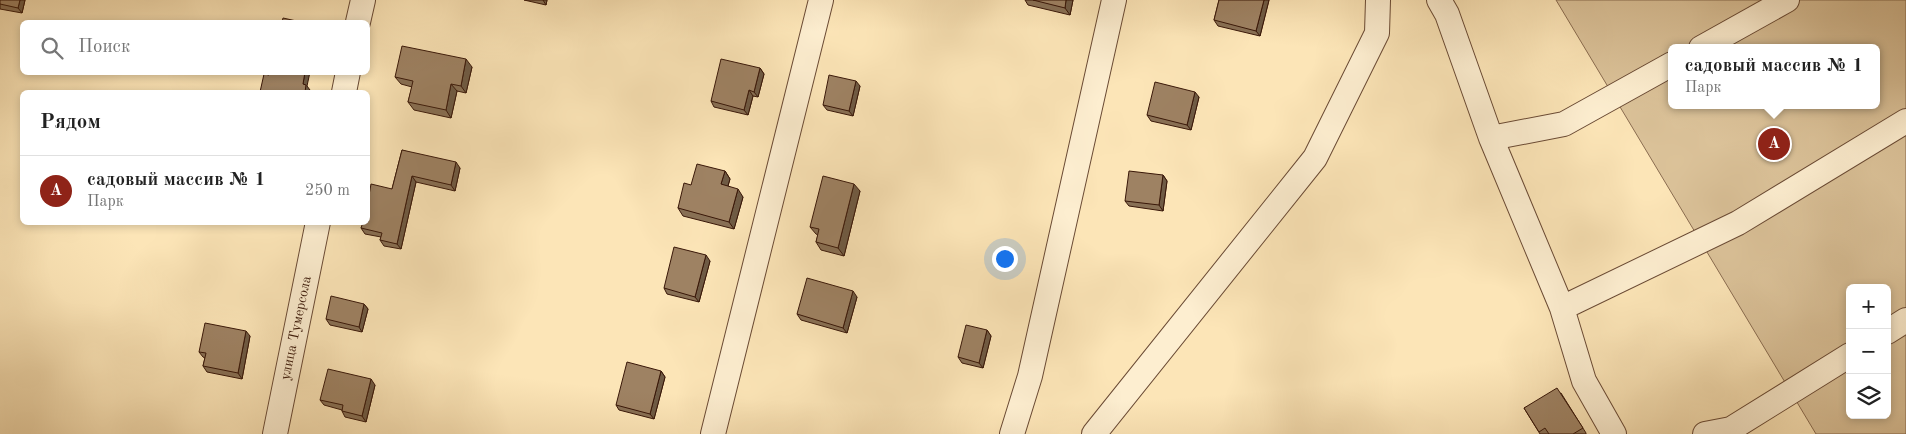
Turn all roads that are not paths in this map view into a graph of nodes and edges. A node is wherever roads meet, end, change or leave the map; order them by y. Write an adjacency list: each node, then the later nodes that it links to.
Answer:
1 (363, 0): 7 (street)
2 (821, 0): 20 (street)
3 (1114, 0): 21 (street)
4 (1378, 0): 22 (street)
5 (1440, 0): 13 (street)
6 (1787, 0): 8 (street)
7 (358, 20)
8 (1708, 44)
9 (1668, 66): 13 (street)
10 (347, 75): 11 (street)
11 (344, 90)
12 (1906, 121): 15 (street)
13 (1491, 138): 15 (street)
14 (317, 225): 19 (street, улица Тумерсола)
15 (1562, 308): 23 (street)
16 (1906, 320): 17 (street)
17 (1891, 329)
18 (1846, 357): 24 (street)
19 (275, 434)
20 (713, 434)
21 (1012, 434)
22 (1094, 434)
23 (1614, 434)
24 (1705, 434)

